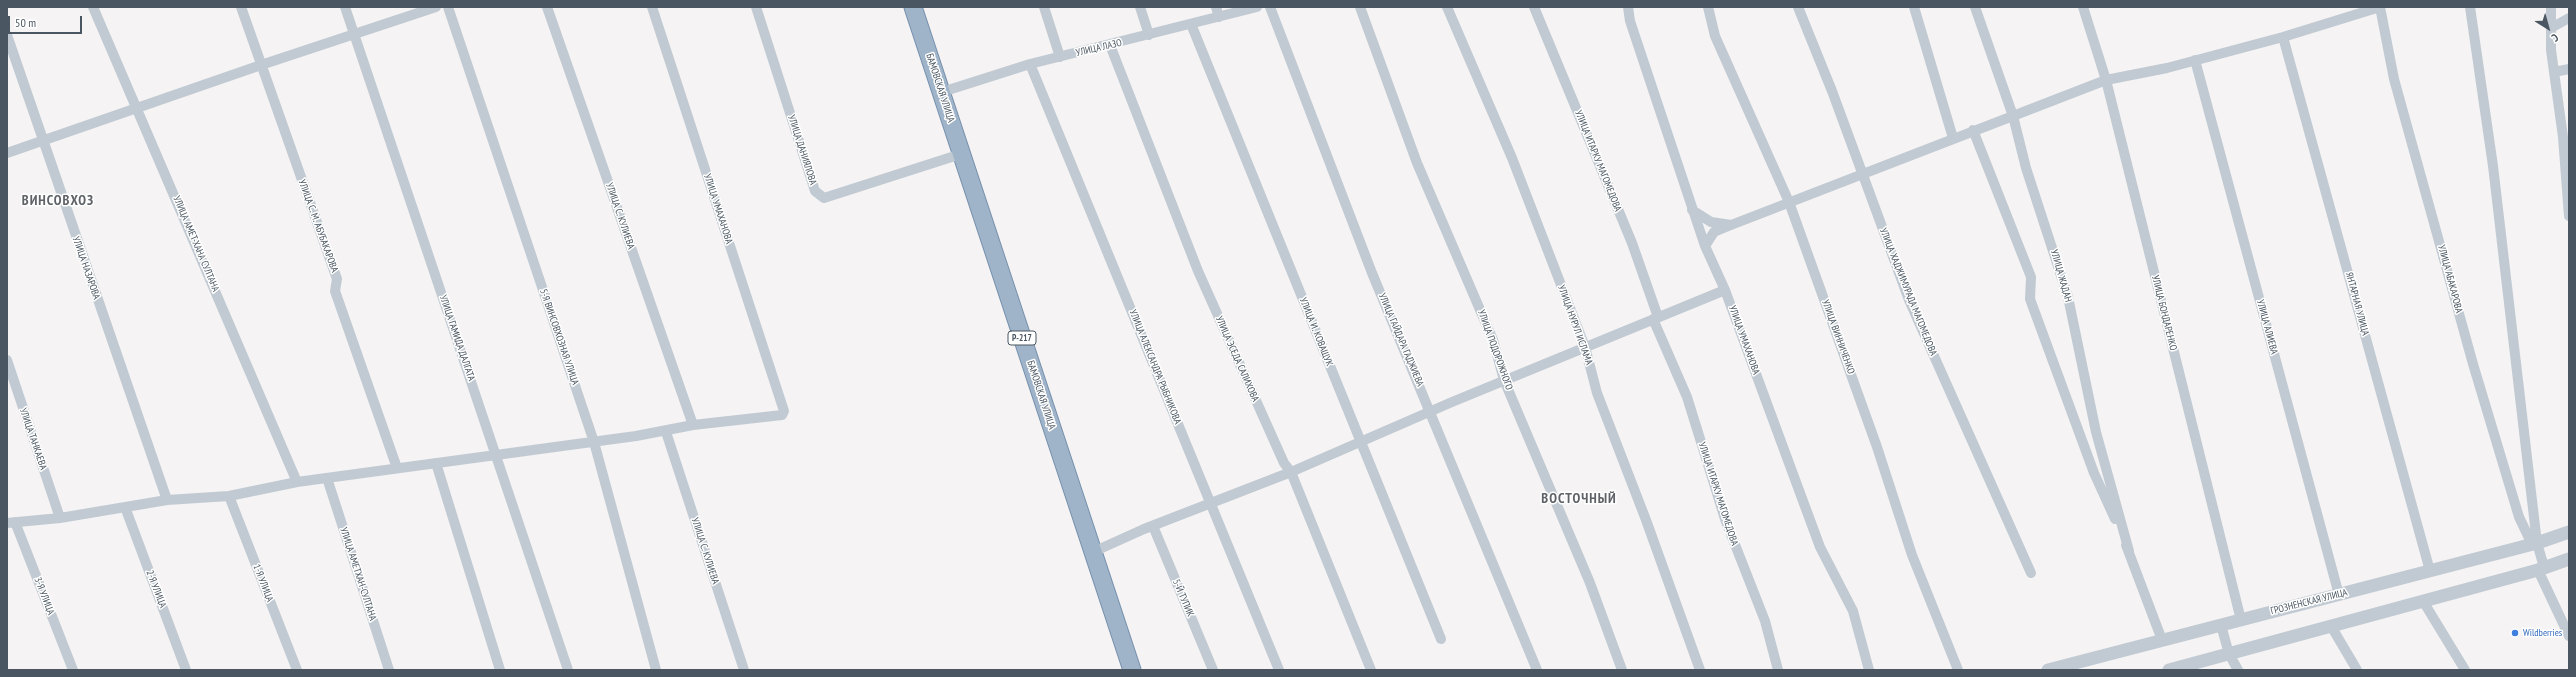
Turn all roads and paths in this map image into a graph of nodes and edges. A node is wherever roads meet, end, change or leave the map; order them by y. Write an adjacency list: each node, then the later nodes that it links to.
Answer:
1 (93, 7): 43 (street, УЛИЦА АМЕТ-ХАНА СУЛТАНА)
2 (241, 7): 38 (street, УЛИЦА С. М. АБУБАКАРОВА)
3 (345, 7): 30 (street, УЛИЦА ГАМИДА ДАЛГАТА)
4 (436, 7): 30 (street)
5 (448, 7): 64 (street, 5-Я ВИНСОВХОЗНАЯ УЛИЦА)
6 (547, 7): 62 (street, УЛИЦА С. КУЛИЕВА)
7 (652, 7): 62 (street, УЛИЦА УМАХАНОВА)
8 (756, 7): 49 (street, УЛИЦА ДАНИЯЛОВА)
9 (913, 7): 42 (highway, БАМОВСКАЯ УЛИЦА / Р-217)
10 (1044, 7): 35 (street)
11 (1140, 7): 32 (street)
12 (1257, 7): 26 (street, УЛИЦА ЛАЗО)
13 (1270, 7): 61 (street, УЛИЦА ГАЙДАРА ГАДЖИЕВА)
14 (1360, 7): 60 (street, УЛИЦА ПОДОРОЖНОГО)
15 (1447, 7): 58 (street, УЛИЦА НУРУЛ ИСЛАМА)
16 (1534, 7): 57 (street, УЛИЦА ИТАРКУ МАГОМЕДОВА)
17 (1628, 7): 52 (street, УЛИЦА УМАХАНОВА)
18 (1708, 7): 51 (street, УЛИЦА ВИННИЧЕНКО)
19 (1798, 7): 50 (street, УЛИЦА ХАДЖИМУРАДА МАГОМЕДОВА)
20 (1914, 7): 46 (street)
21 (1975, 7): 44 (street, УЛИЦА ЖАДАН)
22 (2083, 7): 41 (street, УЛИЦА БОНДАРЕНКО)
23 (2380, 7): 33 (street); 80 (street, УЛИЦА АБАКАРОВА)
24 (2470, 7): 80 (street)
25 (2551, 7): 29 (street)
26 (1218, 12): 28 (street, УЛИЦА ЛАЗО)
27 (2569, 18): 29 (street)
28 (1191, 24): 32 (street, УЛИЦА ЛАЗО); 65 (street, УЛИЦА И. КОВАЩУК)
29 (2551, 28): 40 (street)
30 (355, 34): 38 (street); 66 (street, УЛИЦА ГАМИДА ДАЛГАТА)
31 (7, 35): 47 (street, УЛИЦА НАЗАРОВА)
32 (1149, 35): 34 (street, УЛИЦА ЛАЗО)
33 (2284, 37): 36 (street); 85 (street, ЯНТАРНАЯ УЛИЦА)
34 (1110, 45): 35 (street, УЛИЦА ЛАЗО); 69 (street, УЛИЦА ЭСЕДА САЛИХОВА)
35 (1060, 57): 37 (street, УЛИЦА ЛАЗО)
36 (2195, 60): 41 (street); 87 (street, УЛИЦА АЛИЕВА)
37 (1030, 64): 42 (street, УЛИЦА ЛАЗО); 74 (street, УЛИЦА АЛЕКСАНДРА РЫБНИКОВА)
38 (261, 65): 43 (street); 68 (street, УЛИЦА С. М. АБУБАКАРОВА)
39 (2569, 68): 40 (street)
40 (2554, 72): 53 (street)
41 (2106, 80): 44 (street); 89 (street, УЛИЦА БОНДАРЕНКО)
42 (942, 92): 49 (highway, БАМОВСКАЯ УЛИЦА / Р-217)
43 (138, 109): 47 (street); 71 (street, УЛИЦА АМЕТ-ХАНА СУЛТАНА)
44 (2013, 116): 45 (street); 81 (street, УЛИЦА ЖАДАН)
45 (1973, 130): 46 (street); 81 (street)
46 (1953, 138): 50 (street)
47 (43, 140): 48 (street); 73 (street, УЛИЦА НАЗАРОВА)
48 (7, 153)
49 (961, 154): 82 (highway, БАМОВСКАЯ УЛИЦА / Р-217)
50 (1861, 174): 51 (street); 86 (street, УЛИЦА ХАДЖИМУРАДА МАГОМЕДОВА)
51 (1789, 202): 54 (street); 113 (street, УЛИЦА ВИННИЧЕНКО)
52 (1692, 210): 54 (street); 55 (street, УЛИЦА УМАХАНОВА)
53 (2569, 216)
54 (1731, 225): 55 (street)
55 (1705, 246): 56 (street, УЛИЦА УМАХАНОВА)
56 (1725, 290): 57 (street); 112 (street, УЛИЦА УМАХАНОВА)
57 (1655, 318): 58 (street); 111 (street, УЛИЦА ИТАРКУ МАГОМЕДОВА)
58 (1585, 347): 60 (street); 110 (street, УЛИЦА НУРУЛ ИСЛАМА)
59 (7, 360): 76 (street, УЛИЦА ТАНКАЕВА)
60 (1504, 380): 61 (street); 109 (street, УЛИЦА ПОДОРОЖНОГО)
61 (1431, 411): 65 (street); 108 (street, УЛИЦА ГАЙДАРА ГАДЖИЕВА)
62 (692, 425): 63 (street)
63 (666, 432): 64 (street); 103 (street, УЛИЦА С. КУЛИЕВА)
64 (594, 442): 66 (street); 102 (street, 5-Я ВИНСОВХОЗНАЯ УЛИЦА)
65 (1361, 442): 69 (street); 93 (street, УЛИЦА И. КОВАЩУК)
66 (496, 455): 67 (street); 101 (street, УЛИЦА ГАМИДА ДАЛГАТА)
67 (436, 463): 68 (street); 100 (street)
68 (397, 468): 70 (street)
69 (1291, 472): 74 (street); 107 (street, УЛИЦА ЭСЕДА САЛИХОВА)
70 (327, 478): 71 (street); 99 (street, УЛИЦА АМЕТХАН-СУЛТАНА)
71 (297, 482): 72 (street)
72 (229, 496): 73 (street); 98 (street, 1-Я УЛИЦА)
73 (167, 500): 75 (street)
74 (1211, 503): 78 (street); 106 (street, УЛИЦА АЛЕКСАНДРА РЫБНИКОВА)
75 (125, 507): 76 (street); 97 (street, 2-Я УЛИЦА)
76 (60, 518): 77 (street)
77 (11, 522): 96 (street, 3-Я УЛИЦА)
78 (1153, 526): 82 (street); 105 (street, 5-Й ТУПИК)
79 (2569, 532): 80 (street, ГРОЗНЕНСКАЯ УЛИЦА)
80 (2537, 543): 84 (street); 85 (street, ГРОЗНЕНСКАЯ УЛИЦА)
81 (2129, 551): 94 (street)
82 (1093, 552): 104 (highway, БАМОВСКАЯ УЛИЦА / Р-217)
83 (2569, 559): 84 (street)
84 (2541, 569): 88 (street); 92 (street)
85 (2430, 571): 87 (street, ГРОЗНЕНСКАЯ УЛИЦА)
86 (2031, 573)
87 (2339, 595): 89 (street, ГРОЗНЕНСКАЯ УЛИЦА)
88 (2423, 601): 91 (street); 118 (street)
89 (2241, 620): 90 (street, ГРОЗНЕНСКАЯ УЛИЦА)
90 (2221, 625): 94 (street, ГРОЗНЕНСКАЯ УЛИЦА); 95 (street)
91 (2330, 626): 95 (street); 117 (street)
92 (2569, 636)
93 (1441, 639)
94 (2162, 640): 114 (street, ГРОЗНЕНСКАЯ УЛИЦА)
95 (2229, 654): 115 (street); 116 (street)
96 (73, 670)
97 (186, 670)
98 (297, 670)
99 (389, 670)
100 (500, 670)
101 (568, 670)
102 (656, 670)
103 (744, 670)
104 (1132, 670)
105 (1213, 670)
106 (1279, 670)
107 (1371, 670)
108 (1537, 670)
109 (1622, 670)
110 (1700, 670)
111 (1778, 670)
112 (1868, 670)
113 (1958, 670)
114 (2048, 670)
115 (2169, 670)
116 (2238, 670)
117 (2357, 670)
118 (2465, 670)

